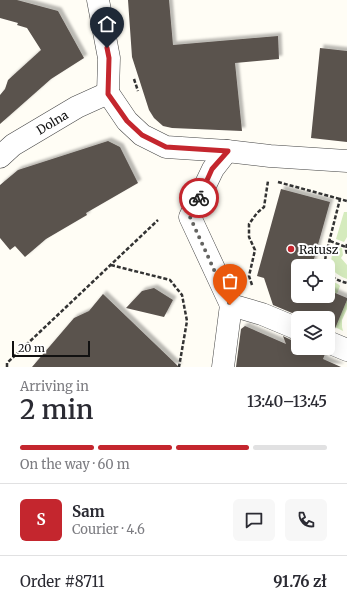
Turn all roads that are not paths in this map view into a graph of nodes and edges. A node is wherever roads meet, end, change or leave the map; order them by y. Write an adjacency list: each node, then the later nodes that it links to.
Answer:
1 (98, 0): 2 (street)
2 (108, 94): 3 (street); 4 (street, Dolna)
3 (228, 151): 5 (street); 6 (street)
4 (0, 157)
5 (347, 161)
6 (230, 305): 7 (street); 10 (street)
7 (291, 326)
8 (335, 345): 9 (street)
9 (347, 350)
10 (223, 367)

